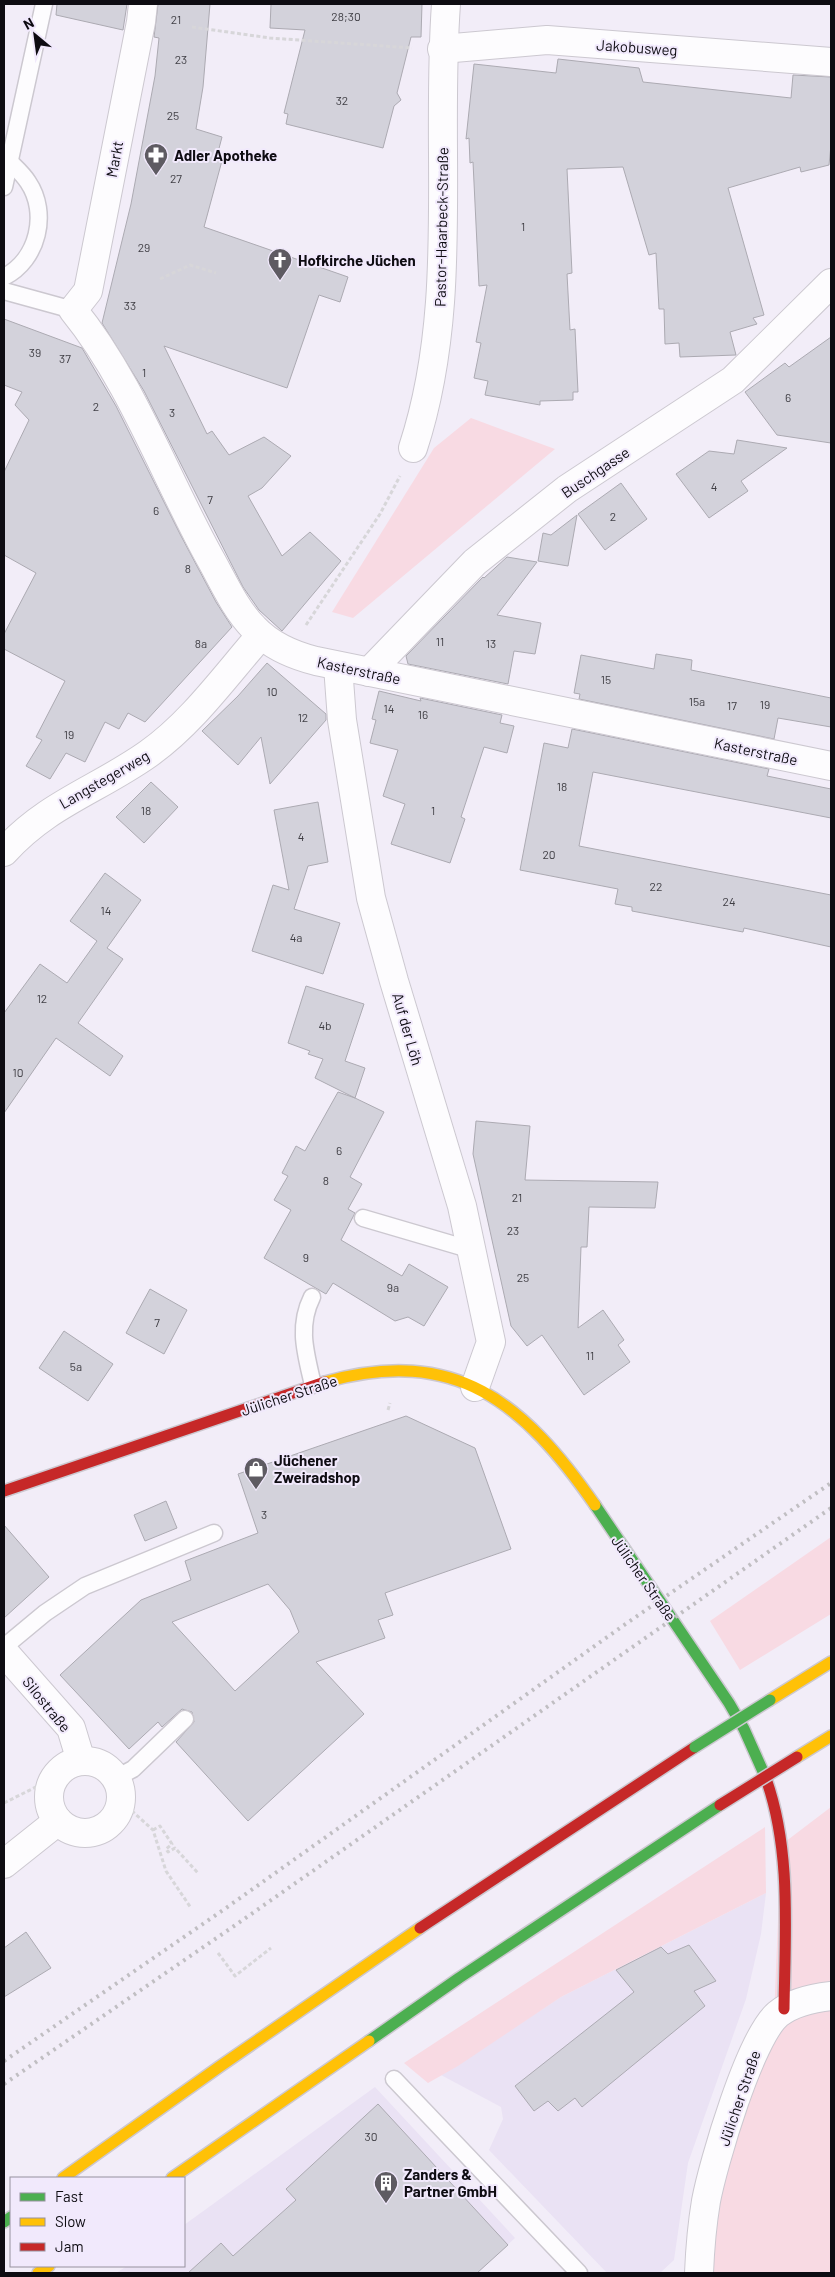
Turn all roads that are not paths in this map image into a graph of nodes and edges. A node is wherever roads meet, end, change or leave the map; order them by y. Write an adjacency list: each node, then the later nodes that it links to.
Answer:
1 (44, 4): 6 (lane)
2 (143, 4): 11 (street, Markt)
3 (446, 4): 4 (street, Pastor-Haarbeck-Straße)
4 (442, 49): 5 (street, Jakobusweg); 12 (street, Pastor-Haarbeck-Straße)
5 (831, 62)
6 (9, 161): 7 (lane); 8 (lane)
7 (4, 187)
8 (4, 276)
9 (831, 283): 15 (street, Buschgasse)
10 (4, 291): 11 (lane)
11 (73, 310): 13 (street, Kasterstraße)
12 (413, 448)
13 (261, 635): 14 (street, Kasterstraße); 17 (street, Langstegerweg)
14 (338, 666): 15 (street, Kasterstraße); 19 (street, Auf der Löh)
15 (369, 672): 16 (street, Kasterstraße)
16 (831, 766)
17 (4, 852)
18 (363, 1218): 19 (lane)
19 (472, 1250): 22 (street, Auf der Löh)
20 (312, 1297): 21 (lane)
21 (313, 1385): 22 (main road, Jülicher Straße); 23 (main road, Jülicher Straße)
22 (475, 1387): 35 (main road, Jülicher Straße)
23 (4, 1491)
24 (214, 1533): 25 (lane)
25 (4, 1647)
26 (4, 1652): 30 (street, Silostraße)
27 (831, 1662): 37 (main road, bridge)
28 (185, 1719): 31 (lane)
29 (831, 1736): 38 (main road, bridge)
30 (81, 1761): 31 (street); 32 (street)
31 (119, 1790): 32 (street)
32 (58, 1821): 33 (street)
33 (4, 1864)
34 (831, 1996): 35 (street)
35 (784, 2010): 40 (street, Jülicher Straße)
36 (394, 2079): 39 (lane)
37 (65, 2177)
38 (173, 2177)
39 (579, 2273)
40 (699, 2273)

